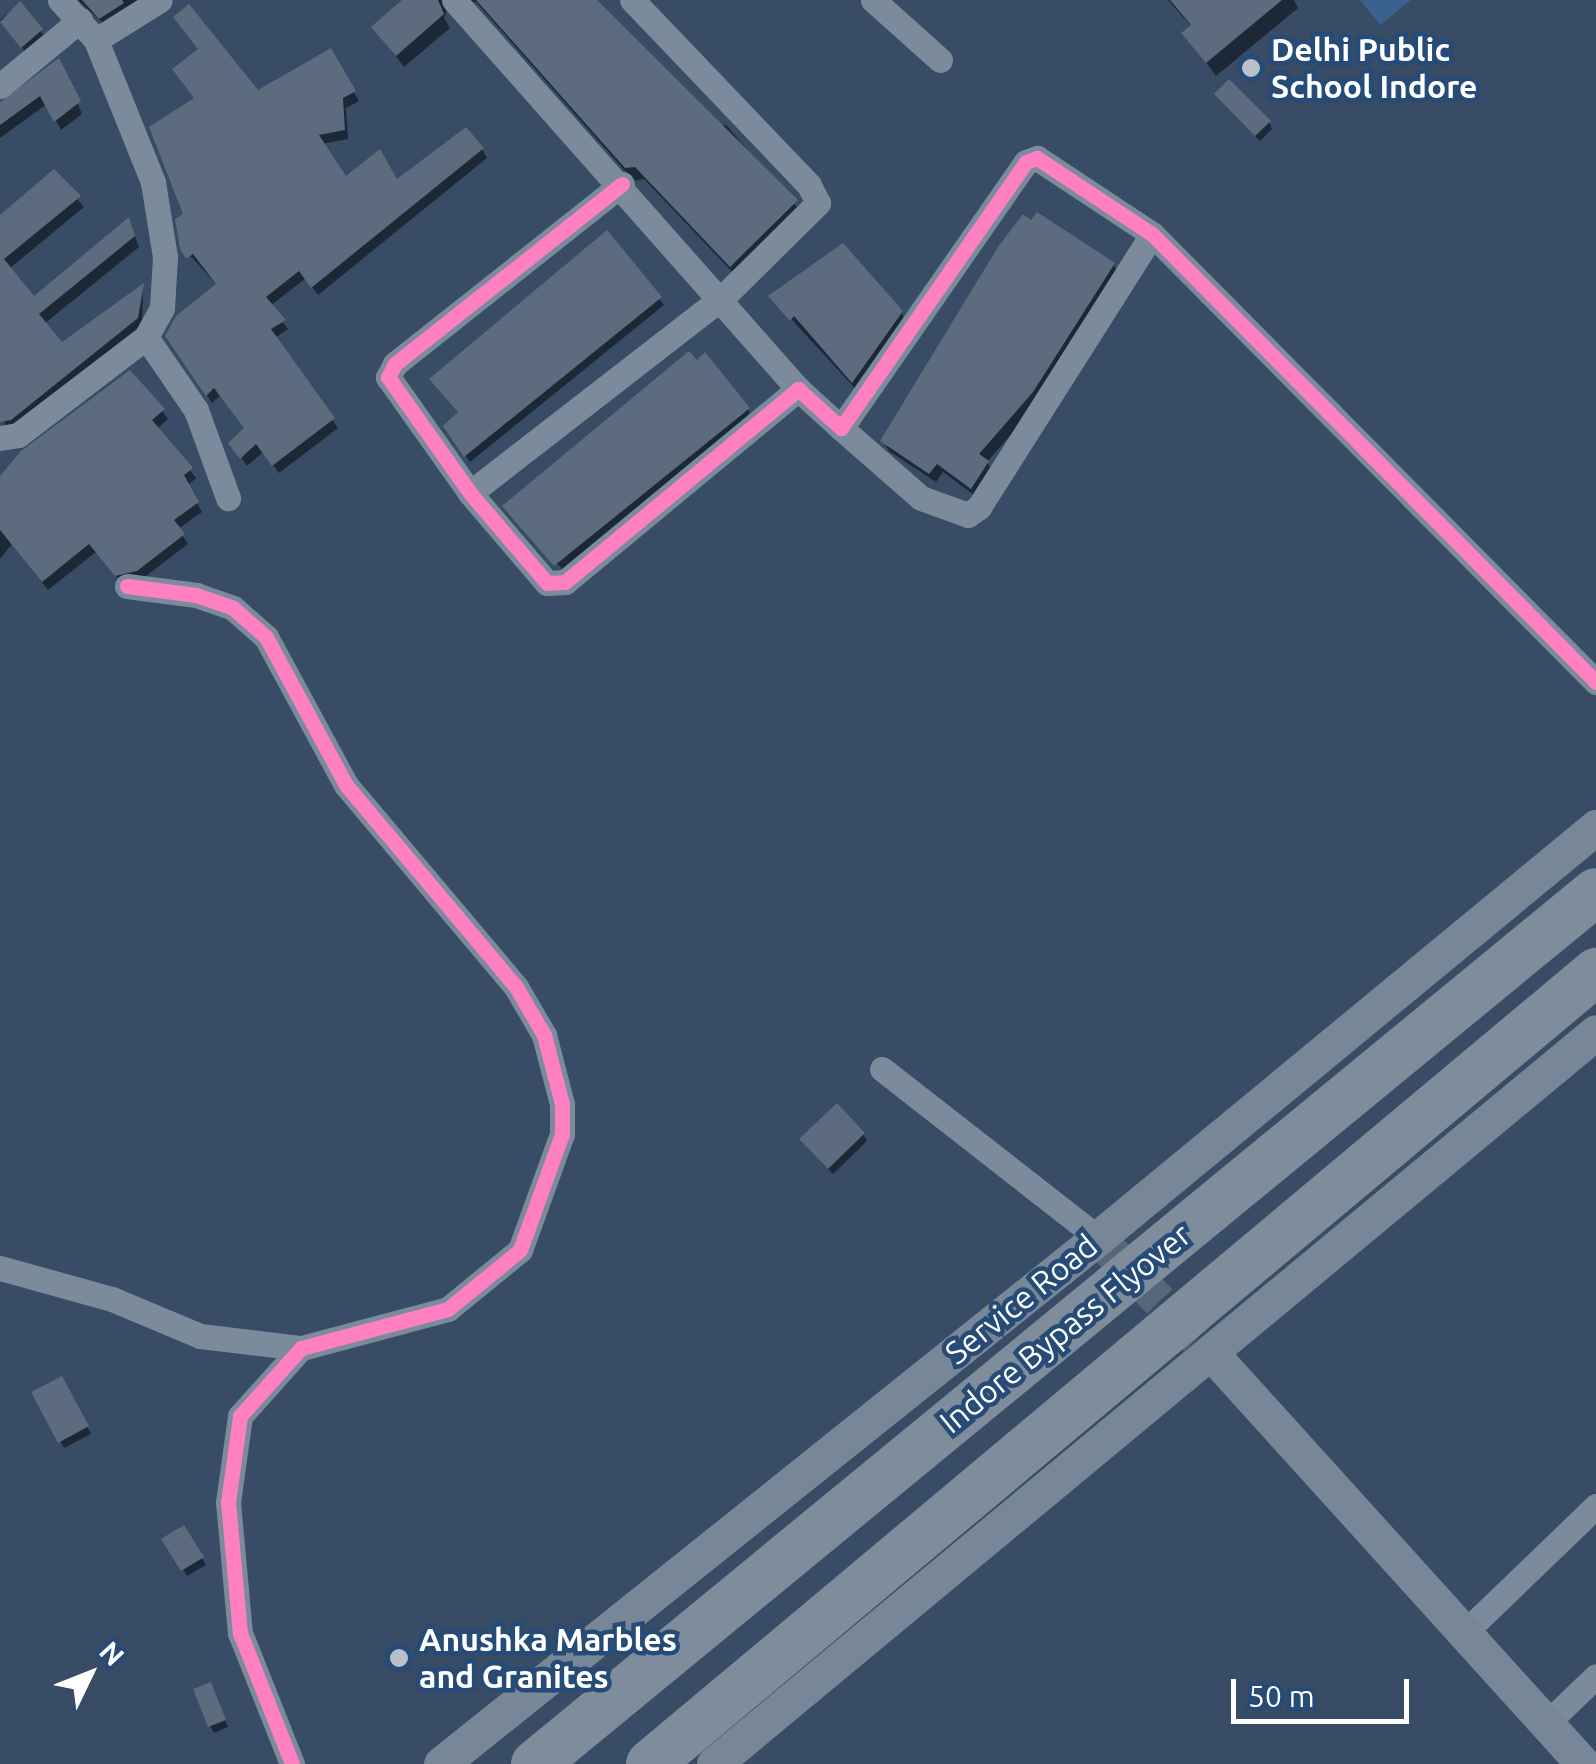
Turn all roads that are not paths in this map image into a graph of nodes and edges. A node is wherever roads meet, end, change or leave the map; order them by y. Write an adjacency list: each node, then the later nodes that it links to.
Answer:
1 (60, 0): 6 (street)
2 (160, 0): 6 (street)
3 (454, 0): 9 (street)
4 (632, 0): 11 (street)
5 (873, 0): 7 (street)
6 (88, 30): 8 (street); 12 (street)
7 (940, 60)
8 (0, 86)
9 (622, 184): 11 (street); 16 (street)
10 (1152, 234): 14 (street); 14 (street); 19 (street)
11 (723, 297): 13 (street); 16 (street)
12 (146, 337): 15 (street); 17 (street)
13 (798, 389): 14 (street); 16 (street)
14 (841, 428)
15 (0, 438)
16 (470, 493)
17 (228, 498)
18 (127, 586): 27 (street)
19 (1596, 682)
20 (1596, 827): 25 (street, Service Road)
21 (1596, 892): 36 (highway, Indore Bypass Flyover, bridge)
22 (1596, 972): 37 (highway, Indore Bypass Flyover, bridge)
23 (1596, 1032): 28 (street)
24 (882, 1070): 25 (street)
25 (1098, 1238): 35 (street, Service Road)
26 (0, 1268): 27 (street)
27 (301, 1348): 34 (street)
28 (1210, 1353): 30 (street); 33 (street)
29 (1596, 1506): 30 (street)
30 (1464, 1634): 32 (street)
31 (1596, 1676): 32 (street)
32 (1546, 1724): 38 (street)
33 (729, 1759)
34 (292, 1764)
35 (441, 1764)
36 (535, 1764)
37 (650, 1764)
38 (1583, 1764)

